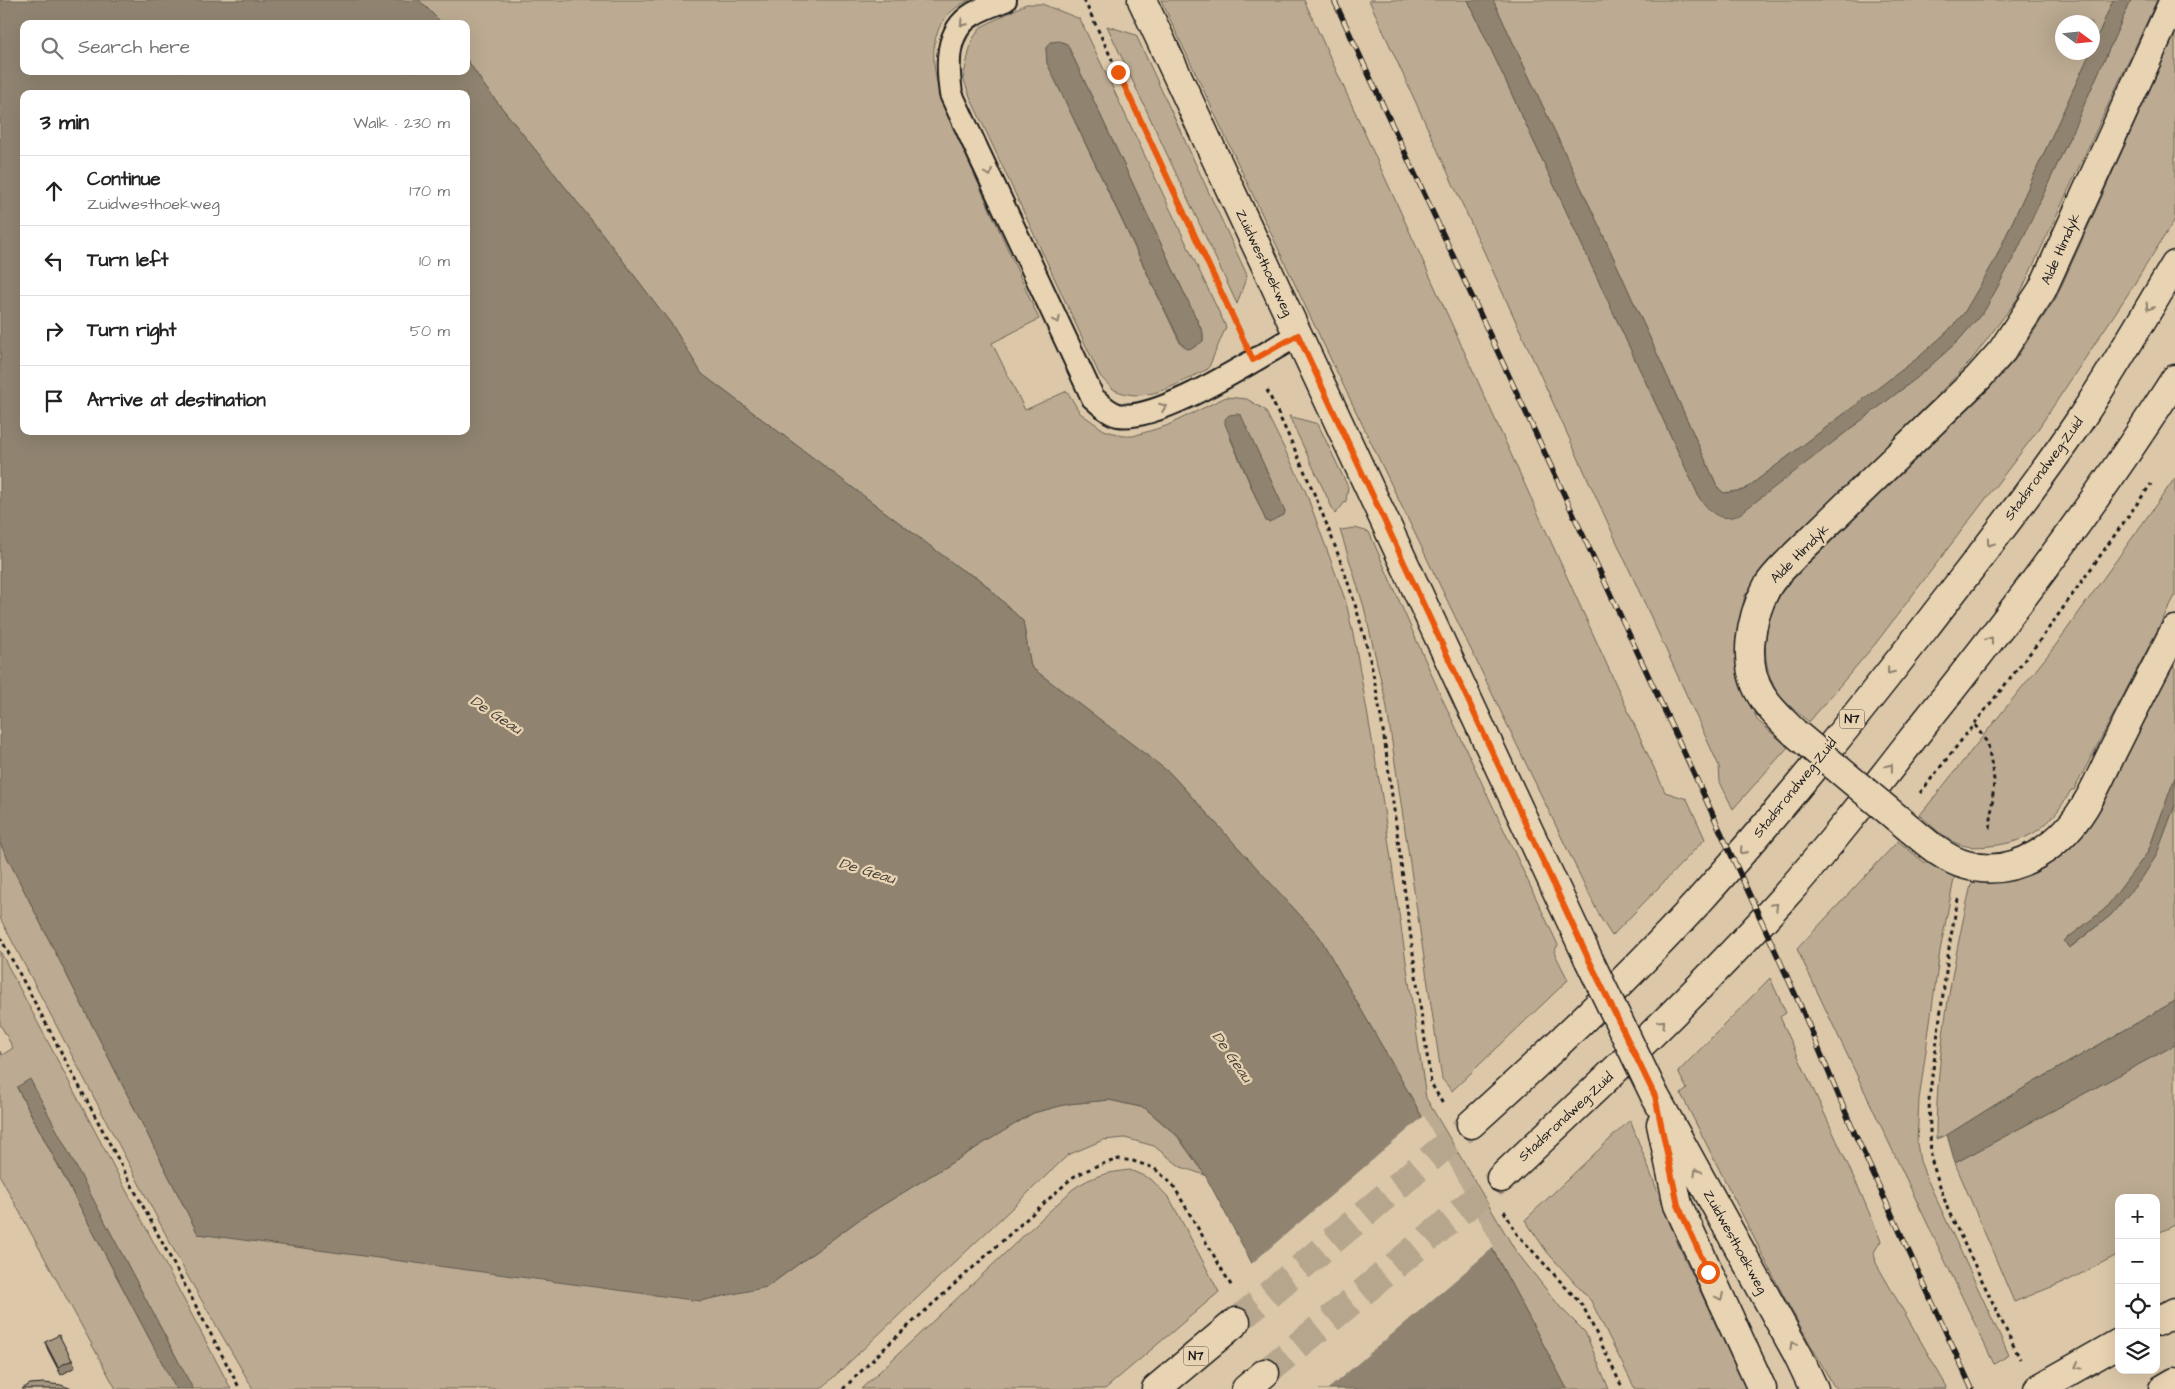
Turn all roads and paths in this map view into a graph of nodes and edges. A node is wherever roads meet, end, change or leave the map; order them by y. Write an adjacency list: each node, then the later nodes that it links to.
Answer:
1 (1005, 0): 7 (lane, one-way to 7)
2 (1084, 0): 7 (path)
3 (1142, 0): 6 (main road, Zuidwesthoekweg)
4 (2174, 0): 11 (main road, Alde Himdyk, bridge)
5 (2175, 265): 15 (main road, Stadsrondweg-Zuid / N7, one-way to 15)
6 (1298, 335): 7 (lane); 13 (main road, Zuidwesthoekweg, bridge)
7 (1253, 360): 14 (path)
8 (2175, 379): 16 (main road, Stadsrondweg-Zuid, one-way to 8)
9 (2175, 630): 11 (main road)
10 (1975, 725): 11 (path)
11 (1974, 867): 23 (path)
12 (0, 938): 25 (path)
13 (1655, 1096): 29 (main road, Zuidwesthoekweg, one-way to 29); 30 (main road, Zuidwesthoekweg, one-way to 13)
14 (1445, 1108)
15 (1471, 1124)
16 (1501, 1178)
17 (1503, 1209): 28 (path)
18 (1237, 1295): 26 (path)
19 (2175, 1312): 20 (main road)
20 (2160, 1320)
21 (1236, 1322): 27 (main road, N7)
22 (2115, 1346): 31 (main road, one-way to 31)
23 (2021, 1362)
24 (2175, 1382): 32 (main road)
25 (240, 1389)
26 (843, 1389)
27 (1156, 1389)
28 (1623, 1389)
29 (1762, 1389)
30 (1814, 1389)
31 (2038, 1389)
32 (2162, 1389)

